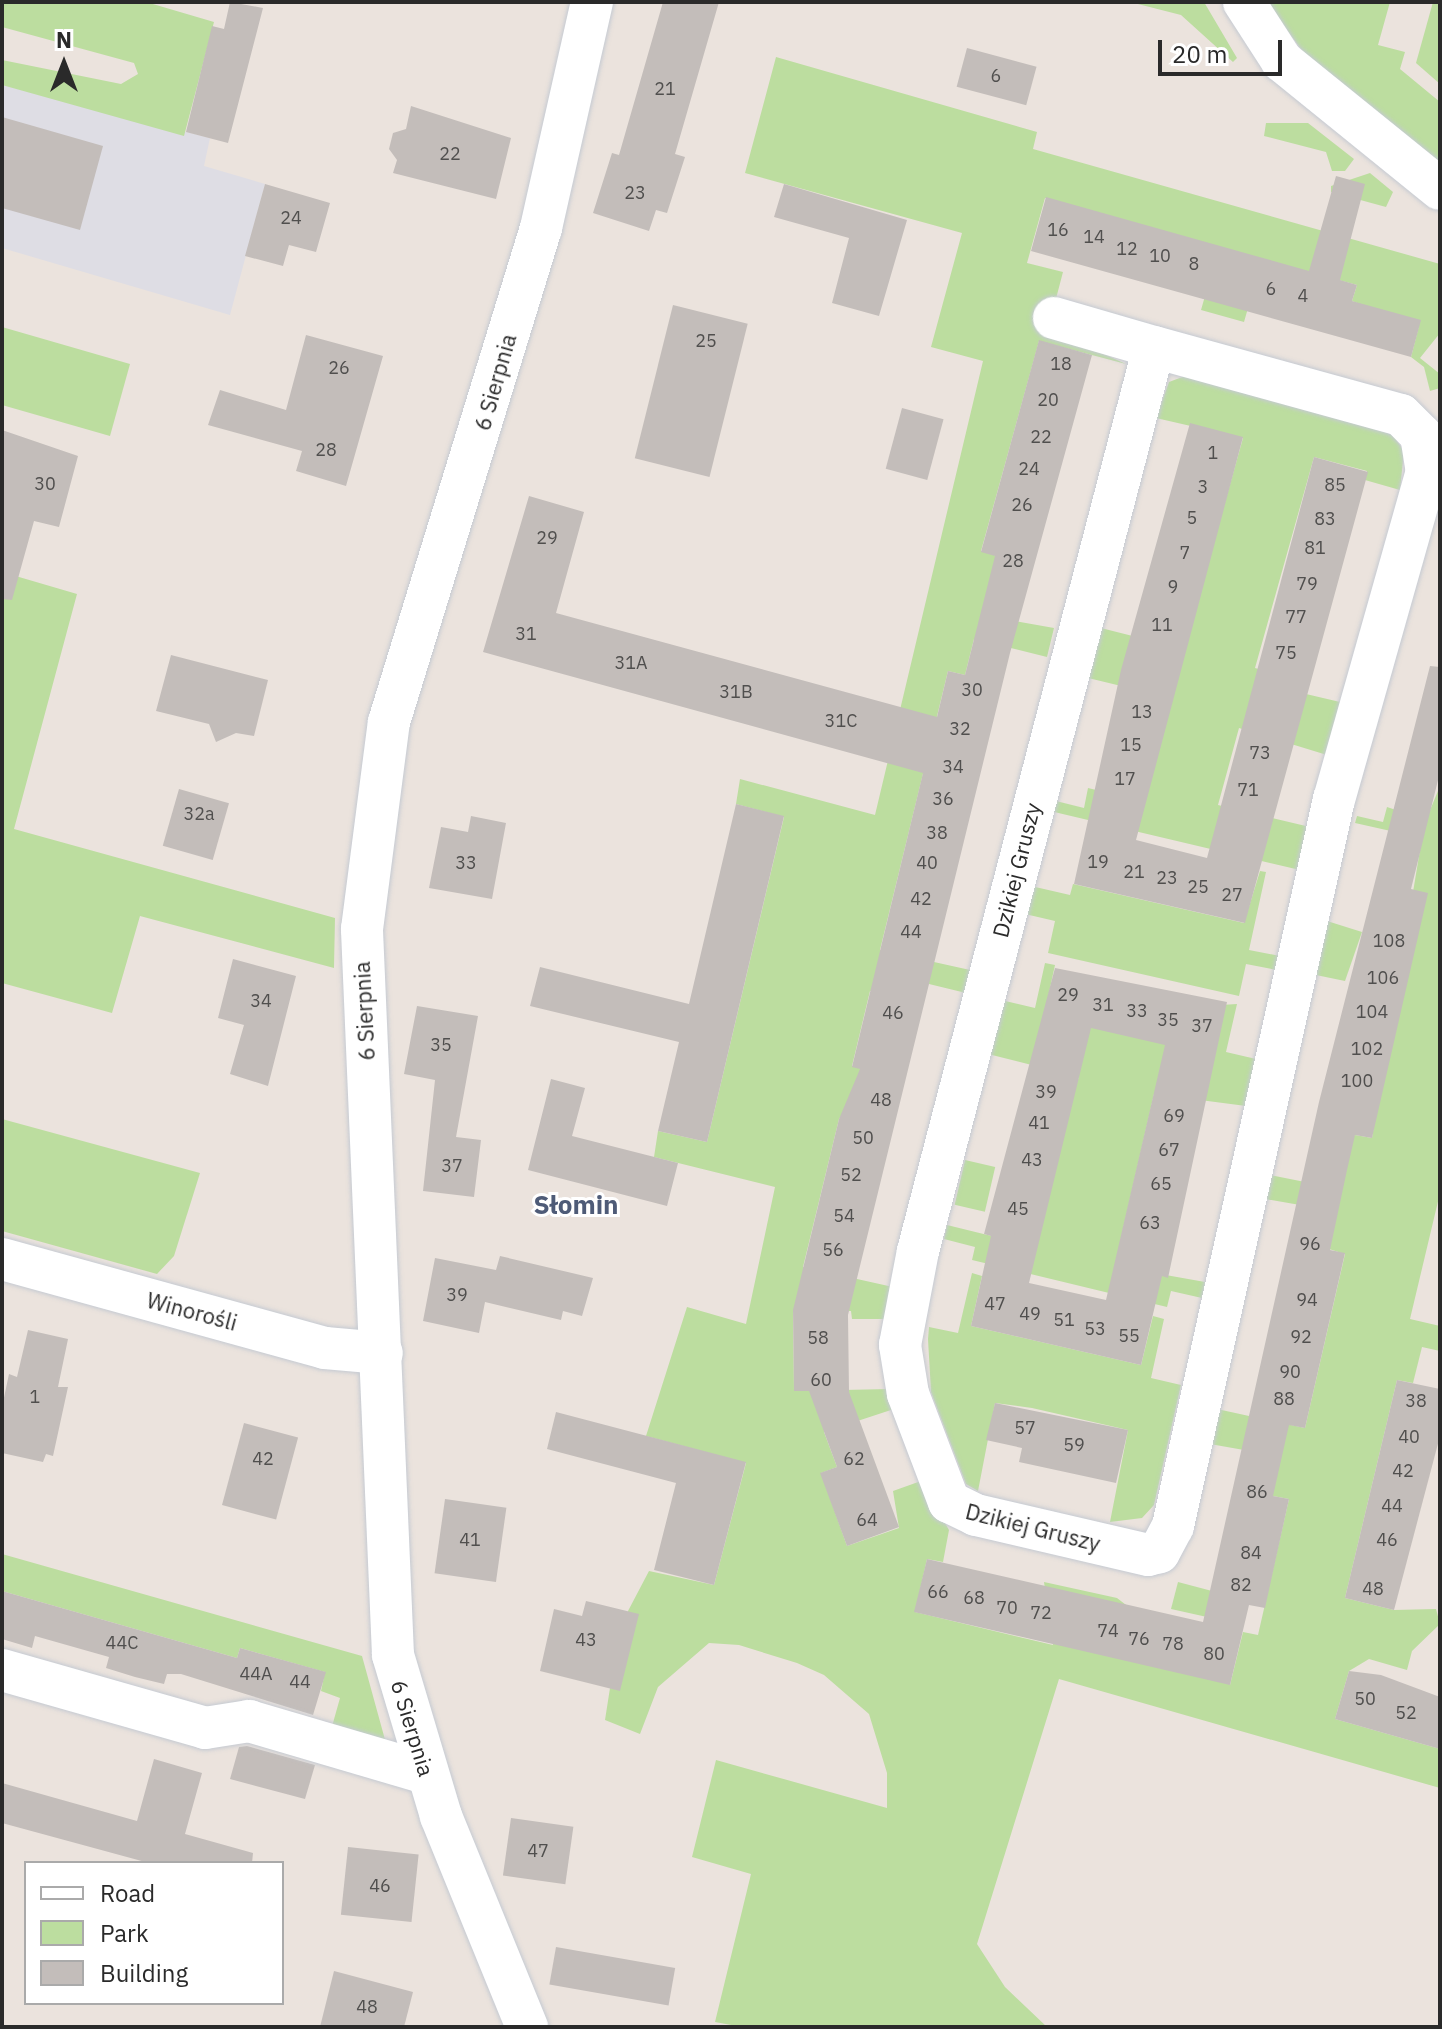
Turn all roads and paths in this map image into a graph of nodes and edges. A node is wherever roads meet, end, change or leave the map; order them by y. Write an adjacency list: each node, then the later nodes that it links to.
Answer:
1 (592, 2): 8 (street, 6 Sierpnia)
2 (1244, 2): 3 (street)
3 (1440, 189)
4 (1054, 318): 5 (street)
5 (1154, 347): 6 (street, Dzikiej Gruszy); 6 (street, Dzikiej Gruszy)
6 (1431, 428)
7 (2, 1259): 8 (street, Winorośli)
8 (382, 1353): 10 (street, 6 Sierpnia)
9 (2, 1670): 10 (street)
10 (426, 1773): 11 (street, 6 Sierpnia)
11 (527, 2027)

